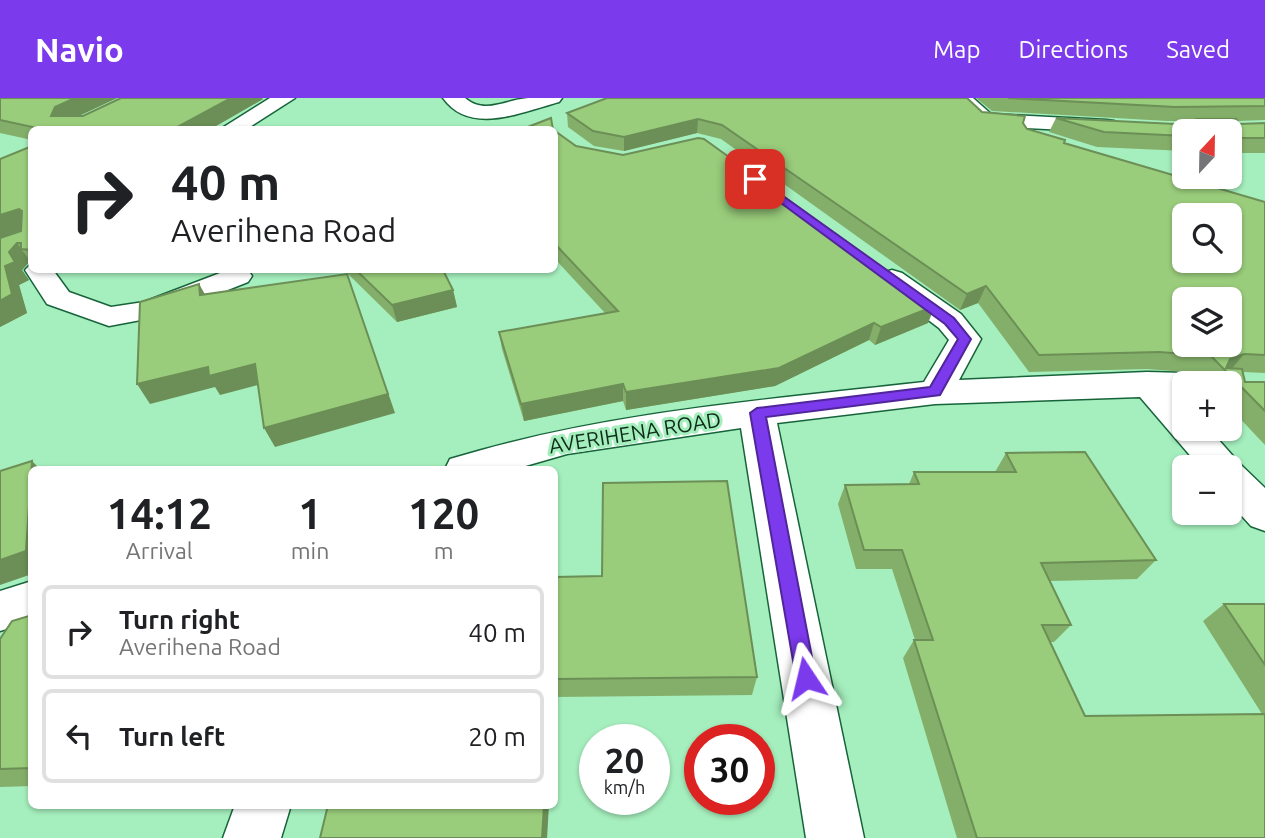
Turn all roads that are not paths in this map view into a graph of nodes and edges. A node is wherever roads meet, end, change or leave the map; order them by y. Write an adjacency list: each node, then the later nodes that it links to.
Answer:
1 (285, 98): 8 (street)
2 (453, 98): 5 (street)
3 (552, 98): 5 (street)
4 (961, 98): 6 (street)
5 (519, 107): 7 (street)
6 (985, 120): 9 (street); 10 (street)
7 (540, 122)
8 (236, 126)
9 (1125, 128)
10 (1062, 146)
11 (874, 266): 16 (street)
12 (41, 273): 13 (street)
13 (238, 276)
14 (1147, 383): 15 (street, AVERIHENA ROAD); 16 (street, AVERIHENA ROAD); 17 (street)
15 (1172, 384)
16 (935, 392): 18 (street, AVERIHENA ROAD)
17 (1172, 411)
18 (757, 413): 21 (street, AVERIHENA ROAD); 28 (street)
19 (1199, 441): 20 (street)
20 (1211, 455)
21 (475, 466)
22 (1242, 489): 23 (street)
23 (1265, 515)
24 (28, 602): 25 (street)
25 (0, 611)
26 (262, 809): 27 (street)
27 (252, 838)
28 (835, 838)

